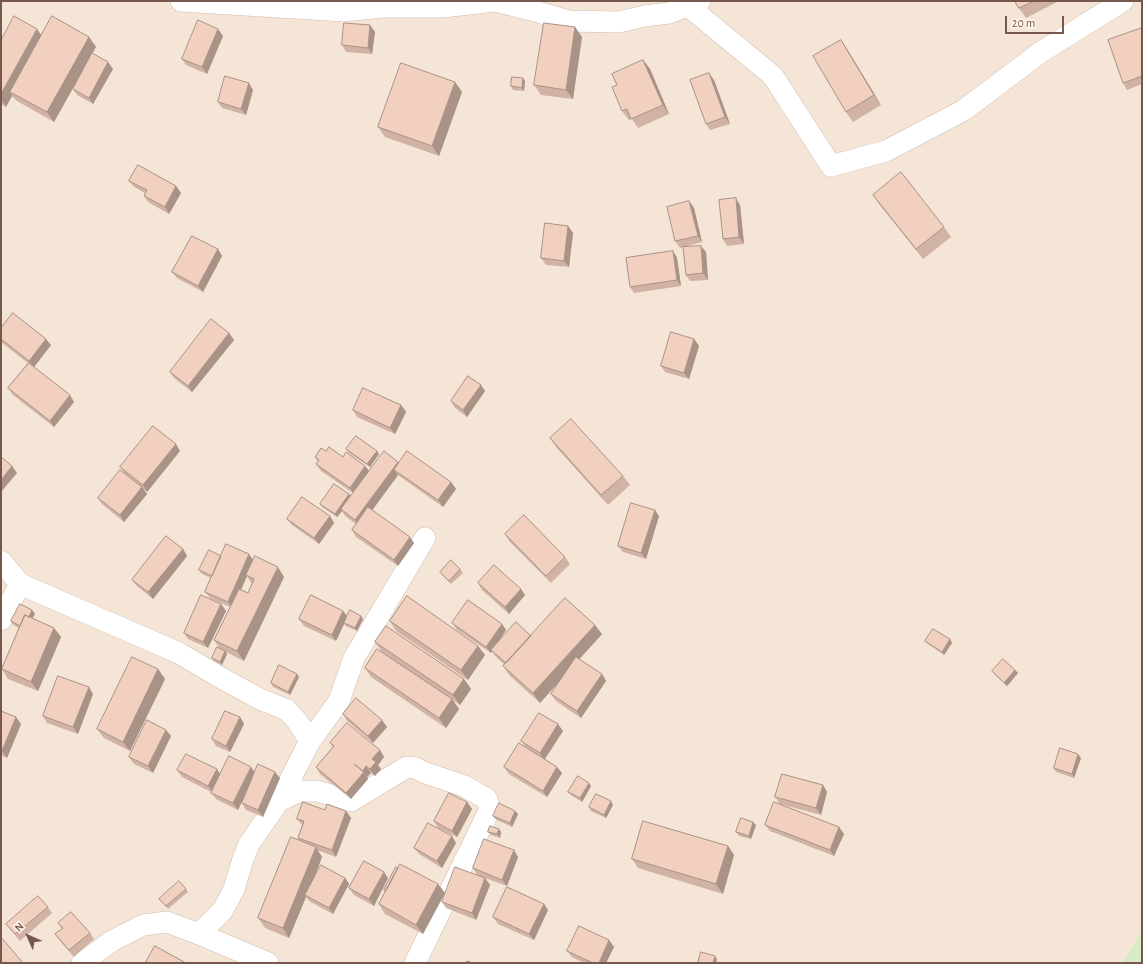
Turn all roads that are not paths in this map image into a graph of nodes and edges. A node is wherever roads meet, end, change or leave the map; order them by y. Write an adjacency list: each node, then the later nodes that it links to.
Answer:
1 (181, 1): 2 (street)
2 (495, 1): 4 (street)
3 (1123, 1): 4 (street)
4 (694, 3)
5 (425, 538): 10 (street)
6 (1, 561): 7 (street)
7 (20, 584): 8 (street); 9 (street)
8 (1, 620)
9 (287, 710): 10 (street); 11 (street)
10 (329, 715): 11 (street)
11 (310, 741): 12 (street)
12 (279, 802): 13 (street); 16 (street)
13 (199, 934): 14 (street); 15 (street)
14 (82, 963)
15 (268, 963)
16 (415, 963)

